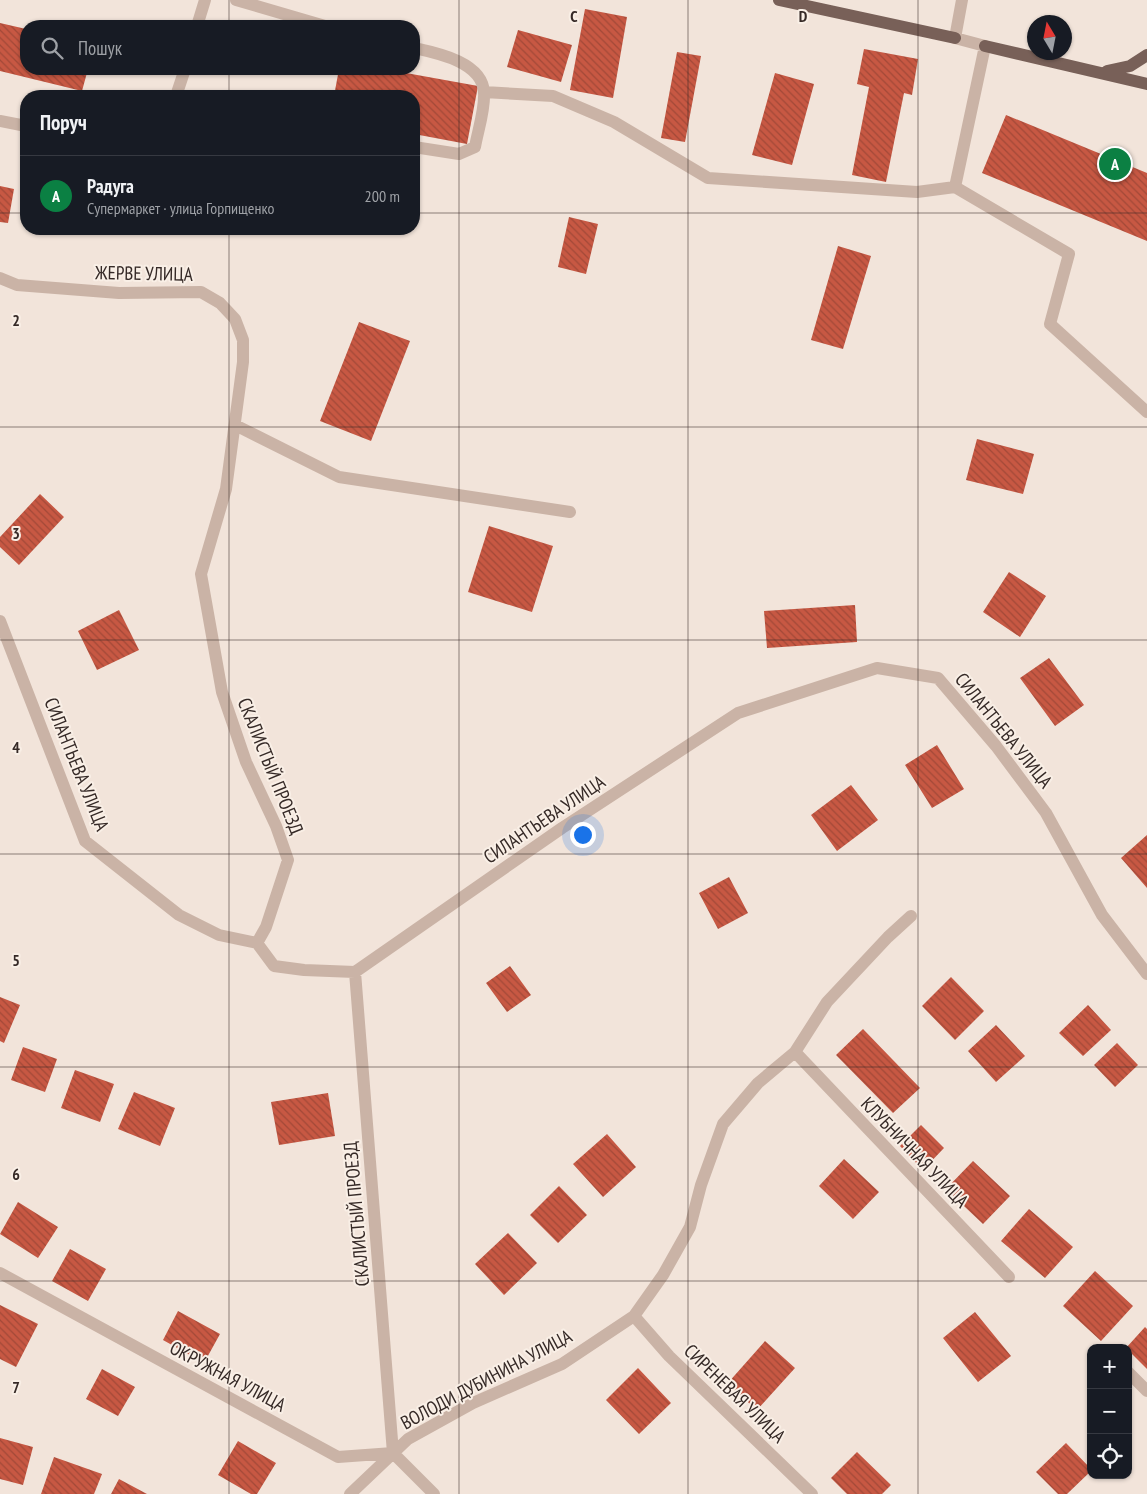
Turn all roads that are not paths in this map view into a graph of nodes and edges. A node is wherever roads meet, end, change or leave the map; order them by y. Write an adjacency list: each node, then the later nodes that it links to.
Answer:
1 (205, 0): 5 (street)
2 (236, 0): 6 (street)
3 (779, 0): 7 (main road)
4 (962, 0): 7 (street)
5 (199, 20)
6 (304, 20)
7 (955, 38): 8 (street)
8 (986, 46): 11 (main road); 19 (street)
9 (420, 49): 15 (street)
10 (1147, 55): 11 (main road)
11 (1094, 70): 13 (main road)
12 (183, 75): 14 (street)
13 (1147, 84)
14 (178, 90)
15 (484, 92): 18 (street); 19 (street)
16 (0, 121): 17 (street)
17 (20, 125)
18 (420, 148)
19 (955, 187): 24 (street)
20 (0, 278): 21 (street, ЖЕРВЕ УЛИЦА)
21 (17, 285): 22 (street); 23 (street, ЖЕРВЕ УЛИЦА)
22 (0, 288)
23 (243, 362): 25 (street, СКАЛИСТЫЙ ПРОЕЗД)
24 (1147, 412)
25 (235, 425): 26 (street); 29 (street, СКАЛИСТЫЙ ПРОЕЗД)
26 (570, 512)
27 (0, 621): 29 (street, СИЛАНТЬЕВА УЛИЦА)
28 (911, 916): 32 (street, ВОЛОДИ ДУБИНИНА УЛИЦА)
29 (257, 943): 30 (street)
30 (355, 972): 31 (street, СИЛАНТЬЕВА УЛИЦА); 38 (street, СКАЛИСТЫЙ ПРОЕЗД)
31 (1147, 974)
32 (795, 1052): 34 (street, КЛУБНИЧНАЯ УЛИЦА); 35 (street, ВОЛОДИ ДУБИНИНА УЛИЦА)
33 (0, 1274): 38 (street, ОКРУЖНАЯ УЛИЦА)
34 (1009, 1277)
35 (634, 1316): 38 (street, ВОЛОДИ ДУБИНИНА УЛИЦА); 41 (street, СИРЕНЕВАЯ УЛИЦА)
36 (1132, 1376): 37 (street)
37 (1147, 1391)
38 (393, 1453): 39 (street, ВОЛОДИ ДУБИНИНА УЛИЦА); 40 (street)
39 (350, 1494)
40 (434, 1494)
41 (812, 1494)

